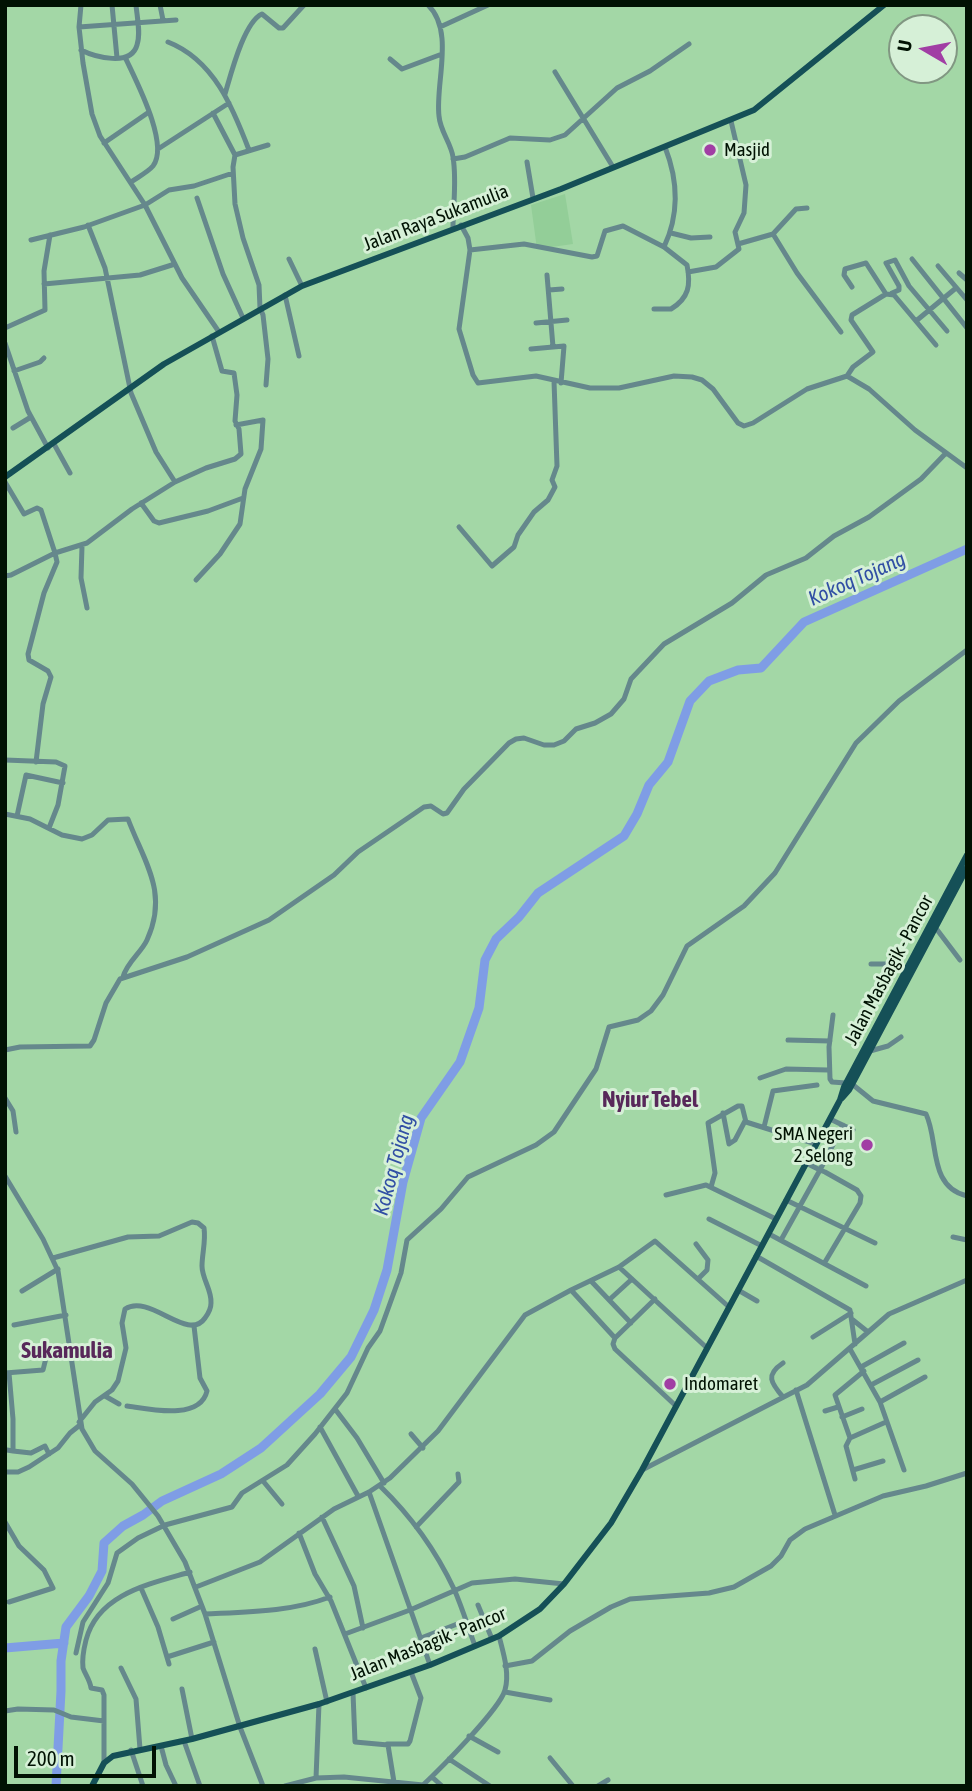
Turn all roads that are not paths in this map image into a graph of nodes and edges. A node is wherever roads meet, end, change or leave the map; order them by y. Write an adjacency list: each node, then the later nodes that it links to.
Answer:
1 (81, 5): 13 (street)
2 (112, 5): 12 (street)
3 (136, 5): 11 (street)
4 (160, 5): 9 (street)
5 (304, 5): 23 (street)
6 (428, 5): 14 (street)
7 (488, 5): 14 (street)
8 (884, 5): 28 (main road, Jalan Raya Sukamulia)
9 (163, 20): 10 (street); 11 (street)
10 (176, 20)
11 (137, 21): 12 (street); 19 (street)
12 (113, 24): 13 (street); 20 (street)
13 (79, 27): 17 (street)
14 (440, 27): 18 (street)
15 (168, 43): 23 (street)
16 (689, 44): 27 (street)
17 (81, 50): 20 (street); 29 (street)
18 (442, 54): 21 (street); 35 (street)
19 (125, 57): 20 (street); 25 (street)
20 (117, 58)
21 (390, 59)
22 (555, 72): 27 (street)
23 (225, 94): 24 (street)
24 (229, 103): 26 (street); 33 (street)
25 (149, 112): 29 (street); 32 (street)
26 (213, 113): 32 (street); 34 (street)
27 (584, 118): 35 (street); 37 (street)
28 (731, 121): 31 (main road, Jalan Raya Sukamulia); 52 (street)
29 (104, 143): 39 (street)
30 (268, 145): 33 (street)
31 (665, 147): 37 (main road, Jalan Raya Sukamulia); 47 (street)
32 (158, 149): 39 (street)
33 (249, 150): 34 (street)
34 (235, 155): 38 (street)
35 (453, 159): 46 (street)
36 (527, 162): 41 (street)
37 (613, 167): 41 (main road, Jalan Raya Sukamulia)
38 (233, 173): 42 (street); 74 (street)
39 (131, 182): 42 (street)
40 (197, 198): 77 (street)
41 (533, 198): 45 (main road, Jalan Raya Sukamulia)
42 (145, 205): 44 (street); 57 (street)
43 (807, 208): 48 (street)
44 (88, 225): 49 (street); 62 (street)
45 (461, 225): 46 (main road, Jalan Raya Sukamulia); 54 (street)
46 (453, 228): 65 (main road, Jalan Raya Sukamulia)
47 (671, 233): 50 (street); 53 (street)
48 (773, 234): 52 (street); 85 (street)
49 (50, 235): 51 (street); 64 (street)
50 (710, 237)
51 (31, 240)
52 (738, 244): 59 (street)
53 (664, 247): 54 (street); 59 (street)
54 (470, 250): 96 (street)
55 (289, 259): 65 (street)
56 (912, 259): 72 (street)
57 (175, 264): 62 (street); 86 (street)
58 (938, 266): 67 (street)
59 (688, 271): 75 (street)
60 (959, 273): 63 (street)
61 (547, 275): 69 (street)
62 (106, 278): 64 (street); 98 (street)
63 (967, 280)
64 (44, 284): 82 (street)
65 (302, 286): 71 (main road, Jalan Raya Sukamulia)
66 (852, 287): 70 (street)
67 (957, 288): 72 (street); 73 (street)
68 (562, 289): 69 (street)
69 (548, 290): 80 (street)
70 (889, 294): 76 (street); 79 (street); 95 (street)
71 (285, 295): 74 (main road, Jalan Raya Sukamulia); 91 (street)
72 (943, 299): 76 (street); 83 (street)
73 (967, 300)
74 (260, 308): 77 (main road, Jalan Raya Sukamulia); 97 (street)
75 (654, 309)
76 (929, 310): 79 (street); 84 (street)
77 (243, 318): 86 (main road, Jalan Raya Sukamulia)
78 (567, 320): 80 (street)
79 (916, 321): 88 (street)
80 (551, 322): 81 (street); 89 (street)
81 (536, 323)
82 (5, 328)
83 (967, 328)
84 (947, 331)
85 (841, 332)
86 (216, 334): 98 (main road, Jalan Raya Sukamulia); 100 (street)
87 (5, 343): 93 (street)
88 (936, 345)
89 (553, 347): 90 (street); 96 (street)
90 (530, 349)
91 (299, 356)
92 (44, 358): 94 (street)
93 (8, 362): 94 (street)
94 (14, 371): 99 (street)
95 (847, 376): 96 (street); 103 (street)
96 (558, 382): 110 (street)
97 (266, 385)
98 (130, 389): 102 (main road, Jalan Raya Sukamulia); 107 (street)
99 (31, 417): 101 (street); 102 (street)
100 (236, 425): 107 (street); 108 (street)
101 (13, 428)
102 (51, 446): 105 (street); 106 (main road, Jalan Raya Sukamulia)
103 (946, 453): 104 (street); 132 (street)
104 (967, 468)
105 (70, 474)
106 (5, 479): 112 (street)
107 (175, 482): 109 (street)
108 (243, 498): 109 (street); 114 (street)
109 (141, 503): 111 (street)
110 (459, 527)
111 (82, 546): 112 (street); 115 (street)
112 (55, 553): 113 (street); 119 (street)
113 (5, 576)
114 (196, 580)
115 (87, 608)
116 (967, 650): 213 (street)
117 (5, 760): 118 (street)
118 (28, 761): 119 (street); 120 (street)
119 (36, 762): 121 (street)
120 (26, 775): 121 (street); 123 (street)
121 (63, 783): 124 (street)
122 (5, 814): 123 (street)
123 (17, 816): 124 (street)
124 (49, 828): 132 (street)
125 (967, 855): 127 (main road, Jalan Masbagik - Pancor)
126 (967, 868): 127 (main road, Jalan Masbagik - Pancor)
127 (948, 898): 128 (main road, Jalan Masbagik - Pancor); 131 (main road, Jalan Masbagik - Pancor)
128 (936, 927): 129 (street); 131 (main road, Jalan Masbagik - Pancor)
129 (960, 960)
130 (871, 964): 131 (street)
131 (909, 971): 138 (main road, Jalan Masbagik - Pancor); 141 (main road, Jalan Masbagik - Pancor)
132 (123, 977): 137 (street)
133 (833, 1015): 136 (street)
134 (901, 1037): 138 (street)
135 (788, 1040): 136 (street)
136 (830, 1041): 139 (street)
137 (5, 1050)
138 (870, 1051): 141 (main road, Jalan Masbagik - Pancor)
139 (828, 1070): 140 (street); 141 (street)
140 (760, 1079)
141 (849, 1084): 145 (main road, Jalan Masbagik - Pancor); 157 (street)
142 (817, 1085): 148 (street)
143 (5, 1098): 150 (street)
144 (723, 1113): 146 (street); 146 (street); 155 (street)
145 (830, 1119): 147 (street); 151 (main road, Jalan Masbagik - Pancor)
146 (745, 1121): 148 (street)
147 (843, 1125): 149 (street); 153 (street)
148 (764, 1127): 151 (street)
149 (853, 1130)
150 (16, 1132)
151 (816, 1144): 152 (main road, Jalan Masbagik - Pancor)
152 (806, 1163): 153 (street); 158 (main road, Jalan Masbagik - Pancor)
153 (820, 1170): 159 (street); 162 (street)
154 (5, 1176): 171 (street)
155 (711, 1187): 156 (street); 161 (street)
156 (666, 1195)
157 (967, 1196)
158 (786, 1200): 159 (street); 161 (main road, Jalan Masbagik - Pancor)
159 (799, 1206): 162 (street); 165 (street)
160 (709, 1219): 169 (street)
161 (776, 1219): 163 (main road, Jalan Masbagik - Pancor)
162 (845, 1228): 167 (street); 172 (street)
163 (769, 1234): 165 (street); 169 (main road, Jalan Masbagik - Pancor)
164 (953, 1237): 166 (street)
165 (781, 1240): 172 (street)
166 (967, 1240)
167 (875, 1242)
168 (696, 1244): 176 (street)
169 (762, 1246): 170 (main road, Jalan Masbagik - Pancor)
170 (756, 1256): 181 (main road, Jalan Masbagik - Pancor); 188 (street)
171 (53, 1258): 174 (street); 191 (street)
172 (825, 1262): 179 (street)
173 (619, 1267): 175 (street); 176 (street); 178 (street)
174 (58, 1269): 182 (street); 187 (street)
175 (632, 1279): 183 (street); 184 (street)
176 (698, 1279): 186 (street)
177 (967, 1280): 192 (street)
178 (591, 1281): 180 (street); 184 (street)
179 (866, 1286)
180 (570, 1290): 194 (street); 222 (street)
181 (738, 1290): 185 (street); 186 (main road, Jalan Masbagik - Pancor)
182 (22, 1291)
183 (654, 1299): 189 (street); 197 (street)
184 (610, 1300): 189 (street)
185 (757, 1301)
186 (729, 1307): 197 (main road, Jalan Masbagik - Pancor)
187 (66, 1315): 190 (street); 198 (street)
188 (852, 1317): 192 (street); 193 (street); 196 (street)
189 (631, 1323): 194 (street)
190 (15, 1325)
191 (194, 1326): 206 (street); 210 (street)
192 (868, 1332): 196 (street)
193 (813, 1337)
194 (615, 1338): 211 (street)
195 (904, 1343): 201 (street)
196 (853, 1347): 201 (street); 205 (street)
197 (707, 1348): 211 (main road, Jalan Masbagik - Pancor)
198 (70, 1351): 202 (street); 218 (street)
199 (918, 1360): 204 (street)
200 (783, 1363): 207 (street)
201 (862, 1369): 204 (street); 212 (street)
202 (7, 1373): 223 (street)
203 (925, 1377): 208 (street)
204 (871, 1385): 208 (street)
205 (796, 1390): 207 (street); 237 (street)
206 (105, 1396): 209 (street); 218 (street)
207 (783, 1397): 225 (street)
208 (880, 1402): 217 (street)
209 (119, 1404)
210 (127, 1406)
211 (676, 1406): 225 (main road, Jalan Masbagik - Pancor)
212 (838, 1407): 215 (street); 216 (street)
213 (335, 1409): 219 (street); 233 (street)
214 (862, 1409): 216 (street)
215 (825, 1411)
216 (842, 1417): 221 (street)
217 (886, 1422): 221 (street); 227 (street)
218 (80, 1424): 223 (street); 240 (street)
219 (320, 1427): 232 (street); 235 (street)
220 (411, 1434): 222 (street)
221 (850, 1438): 226 (street)
222 (423, 1448): 233 (street)
223 (48, 1454): 228 (street)
224 (883, 1461): 226 (street)
225 (642, 1470): 244 (main road, Jalan Masbagik - Pancor)
226 (853, 1470): 231 (street)
227 (905, 1470)
228 (5, 1472)
229 (967, 1473): 237 (street)
230 (458, 1474): 241 (street)
231 (855, 1479)
232 (264, 1483): 236 (street); 240 (street)
233 (382, 1484): 234 (street); 241 (street)
234 (369, 1492): 235 (street); 252 (street)
235 (358, 1496): 238 (street)
236 (282, 1504)
237 (835, 1516): 267 (street)
238 (322, 1517): 242 (street); 256 (street)
239 (5, 1522): 249 (street)
240 (165, 1525): 243 (street); 263 (street)
241 (416, 1527): 247 (street)
242 (299, 1533): 245 (street); 248 (street)
243 (190, 1572): 245 (street); 246 (street)
244 (564, 1584): 247 (street); 258 (main road, Jalan Masbagik - Pancor)
245 (196, 1587): 251 (street)
246 (141, 1588): 264 (street); 278 (street)
247 (454, 1590): 252 (street); 255 (street)
248 (330, 1597): 253 (street); 257 (street)
249 (9, 1602)
250 (478, 1605): 258 (street)
251 (202, 1606): 253 (street); 254 (street)
252 (410, 1611): 256 (street); 259 (street)
253 (205, 1614): 260 (street)
254 (173, 1619)
255 (465, 1621): 259 (street); 261 (street)
256 (363, 1628): 257 (street)
257 (345, 1634): 270 (street)
258 (495, 1637): 261 (main road, Jalan Masbagik - Pancor); 267 (street)
259 (421, 1638): 266 (street)
260 (214, 1642): 264 (street); 279 (street)
261 (475, 1646): 266 (main road, Jalan Masbagik - Pancor)
262 (315, 1650): 275 (street)
263 (76, 1653)
264 (167, 1657): 265 (street)
265 (169, 1664)
266 (430, 1665): 269 (main road, Jalan Masbagik - Pancor)
267 (505, 1667): 272 (street)
268 (121, 1668): 284 (street)
269 (411, 1672): 270 (main road, Jalan Masbagik - Pancor); 282 (street)
270 (366, 1688): 273 (main road, Jalan Masbagik - Pancor)
271 (182, 1689): 281 (street)
272 (505, 1692): 274 (street); 280 (street)
273 (353, 1693): 275 (main road, Jalan Masbagik - Pancor); 282 (street)
274 (550, 1700)
275 (327, 1702): 276 (main road, Jalan Masbagik - Pancor)
276 (319, 1704): 279 (main road, Jalan Masbagik - Pancor); 292 (street)
277 (5, 1711): 278 (street)
278 (104, 1721): 289 (street)
279 (240, 1727): 281 (main road, Jalan Masbagik - Pancor); 300 (street)
280 (469, 1736): 286 (street); 288 (street)
281 (188, 1740): 283 (main road, Jalan Masbagik - Pancor); 299 (street)
282 (387, 1744): 294 (street)
283 (161, 1746): 284 (main road, Jalan Masbagik - Pancor); 298 (street)
284 (140, 1749): 285 (main road, Jalan Masbagik - Pancor)
285 (131, 1750): 289 (main road, Jalan Masbagik - Pancor); 297 (street)
286 (498, 1752)
287 (550, 1758): 306 (street)
288 (449, 1759): 291 (street); 305 (street)
289 (104, 1763): 296 (main road)
290 (344, 1777): 292 (street); 294 (street); 303 (street)
291 (432, 1777): 295 (street); 304 (street)
292 (317, 1778): 301 (street); 302 (street)
293 (608, 1780): 307 (street)
294 (394, 1782): 295 (street)
295 (423, 1785)
296 (92, 1786)
297 (143, 1786)
298 (176, 1786)
299 (200, 1786)
300 (263, 1786)
301 (285, 1786)
302 (320, 1786)
303 (344, 1786)
304 (443, 1786)
305 (490, 1786)
306 (573, 1786)
307 (598, 1786)

